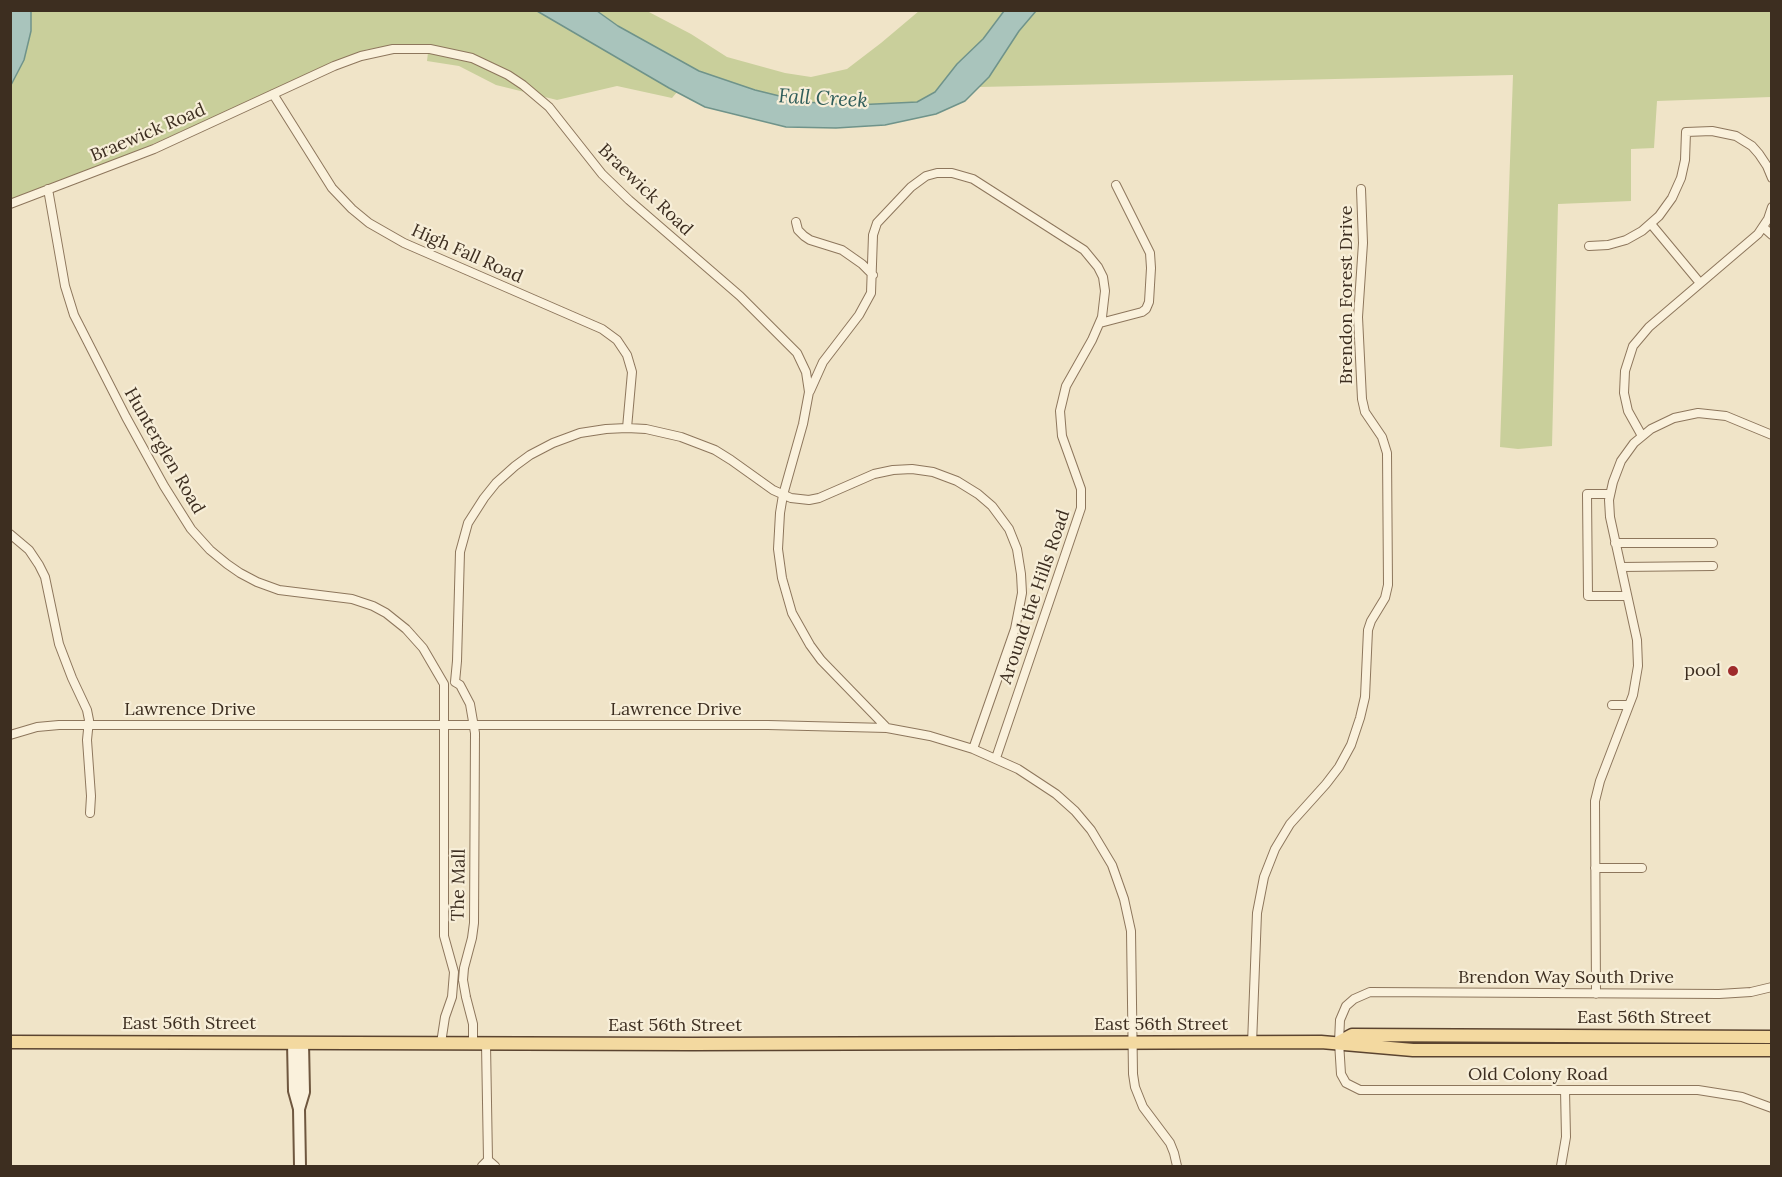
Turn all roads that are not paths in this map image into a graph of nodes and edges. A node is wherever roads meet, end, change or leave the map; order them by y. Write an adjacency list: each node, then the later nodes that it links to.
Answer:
1 (273, 94): 4 (street, Braewick Road); 16 (street, Braewick Road); 17 (street, High Fall Road)
2 (1772, 178): 9 (street)
3 (1116, 185): 15 (street)
4 (48, 189): 6 (street, Braewick Road); 29 (street, Hunterglen Road)
5 (1361, 189): 56 (street, Brendon Forest Drive)
6 (10, 204)
7 (1772, 207): 10 (street)
8 (796, 222): 13 (street)
9 (1651, 224): 12 (street); 14 (street)
10 (1763, 227): 11 (street); 14 (street)
11 (1772, 235)
12 (1589, 246)
13 (873, 275): 15 (street, Around the Hills Road); 16 (street, Around the Hills Road)
14 (1700, 283): 19 (street)
15 (1100, 323): 38 (street, Around the Hills Road)
16 (809, 392): 21 (street, Braewick Road)
17 (627, 428): 21 (street); 28 (street)
18 (1772, 435): 19 (street)
19 (1642, 436): 20 (street)
20 (1610, 494): 23 (street); 27 (street)
21 (783, 495): 35 (street, Braewick Road); 37 (street)
22 (10, 534): 32 (street)
23 (1616, 543): 24 (street); 26 (street)
24 (1713, 543)
25 (1713, 566): 26 (street)
26 (1621, 567): 27 (street)
27 (1627, 596): 31 (street)
28 (455, 681): 29 (street); 33 (street, The Mall)
29 (444, 684): 34 (street, Hunterglen Road)
30 (1612, 705): 31 (street)
31 (1629, 705): 40 (street)
32 (89, 725): 34 (street, Lawrence Drive); 36 (street, Lawrence Drive); 39 (street)
33 (474, 725): 34 (street, Lawrence Drive); 35 (street, Lawrence Drive); 43 (street, The Mall)
34 (444, 726): 42 (street, The Mall)
35 (886, 728): 37 (street, Lawrence Drive)
36 (10, 735)
37 (973, 749): 38 (street, Lawrence Drive)
38 (996, 758): 55 (street, Lawrence Drive)
39 (90, 813)
40 (1595, 868): 41 (street); 45 (street)
41 (1642, 868)
42 (454, 976): 43 (street); 47 (street, The Mall)
43 (464, 976): 48 (street, The Mall)
44 (1772, 987): 45 (street, Brendon Way South Drive)
45 (1596, 994): 46 (street, Brendon Way South Drive)
46 (1361, 995): 51 (street, Old Colony Road)
47 (452, 997): 48 (street); 53 (street, The Mall)
48 (466, 997): 54 (street, The Mall)
49 (1772, 1037): 51 (main road, East 56th Street)
50 (10, 1042): 52 (main road, East 56th Street)
51 (1339, 1042): 56 (main road, East 56th Street); 57 (main road, East 56th Street); 58 (street, Old Colony Road)
52 (298, 1043): 53 (main road, East 56th Street); 61 (main road)
53 (441, 1043): 54 (main road, East 56th Street)
54 (480, 1043): 55 (main road, East 56th Street); 60 (street, The Mall)
55 (1132, 1043): 56 (main road, East 56th Street); 64 (street, Lawrence Drive)
56 (1252, 1044)
57 (1772, 1050)
58 (1565, 1090): 59 (street, Old Colony Road); 65 (street)
59 (1772, 1108)
60 (488, 1160): 62 (street); 63 (street)
61 (300, 1167)
62 (482, 1167)
63 (495, 1167)
64 (1177, 1167)
65 (1561, 1167)

